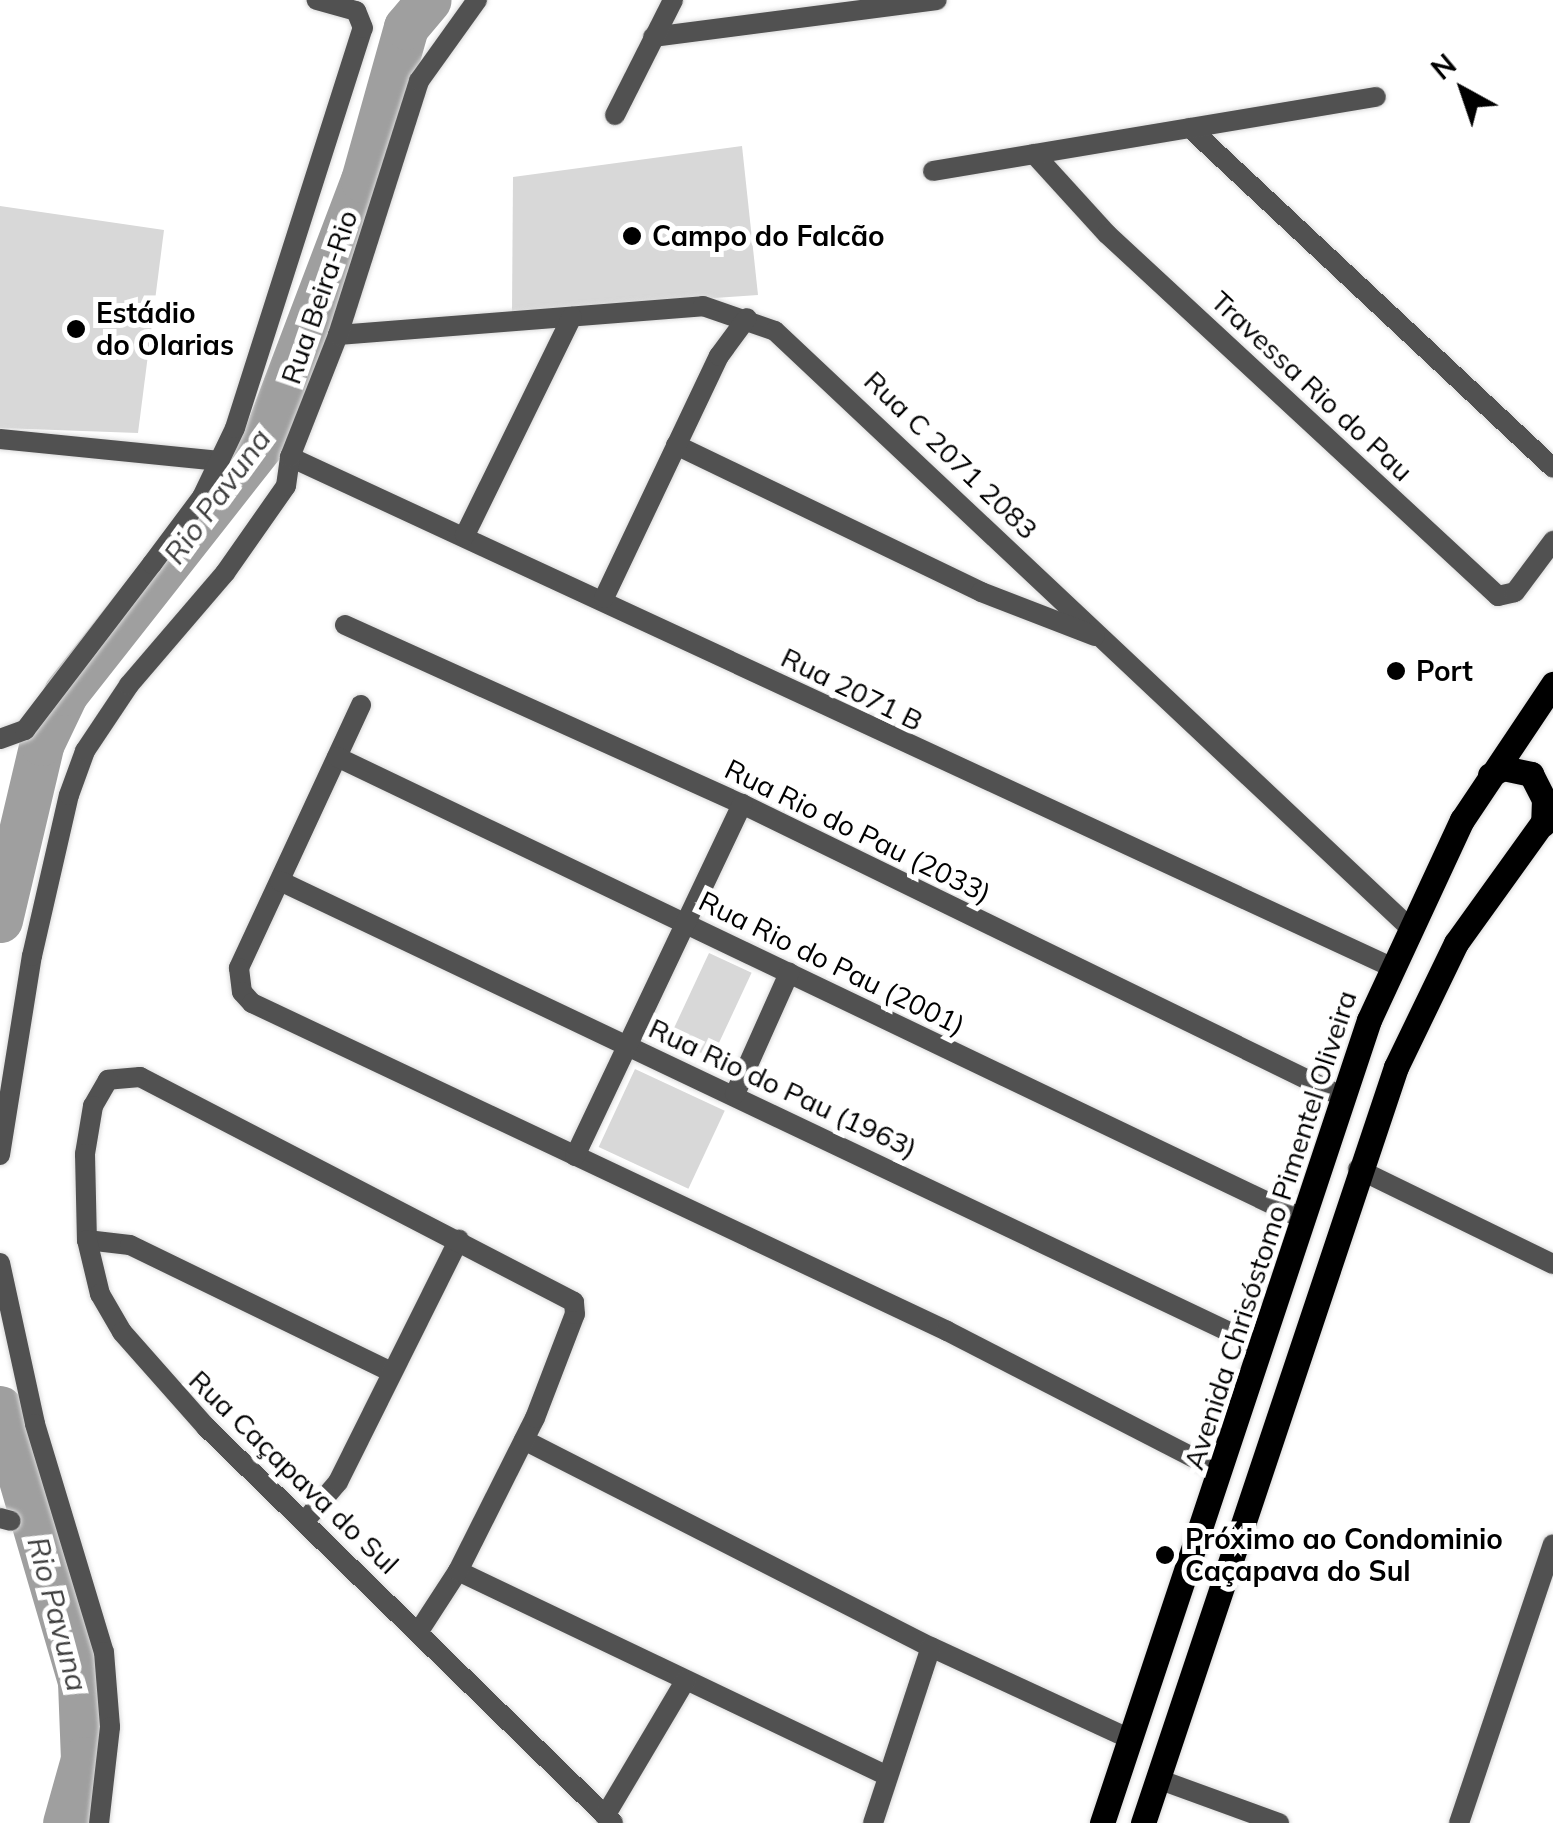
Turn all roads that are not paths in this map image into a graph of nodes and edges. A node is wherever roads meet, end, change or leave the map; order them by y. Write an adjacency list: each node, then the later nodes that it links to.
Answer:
1 (477, 0): 13 (street, Rua Beira-Rio)
2 (672, 0): 5 (street)
3 (937, 0): 5 (street)
4 (332, 2): 17 (street)
5 (653, 37): 7 (street)
6 (1376, 97): 8 (street)
7 (616, 115)
8 (1190, 128): 9 (street); 18 (street)
9 (1034, 154): 10 (street); 20 (street, Travessa Rio do Pau)
10 (934, 171)
11 (572, 317): 12 (street, Rua C 2071 2083); 13 (street, Rua C 2071 2083); 19 (street)
12 (747, 318): 15 (street); 23 (street, Rua C 2071 2083)
13 (338, 335): 16 (street, Rua Beira-Rio)
14 (0, 438): 17 (street)
15 (676, 445): 21 (street); 23 (street)
16 (290, 457): 19 (street, Rua 2071 B); 39 (street, Rua Beira-Rio)
17 (220, 461): 26 (street)
18 (1553, 468)
19 (465, 535): 21 (street, Rua 2071 B)
20 (1552, 544)
21 (604, 598): 34 (street, Rua 2071 B)
22 (345, 625): 29 (street, Rua Rio do Pau (2033))
23 (1101, 639): 33 (street, Rua C 2071 2083)
24 (1553, 684): 28 (main road, Avenida Chrisóstomo Pimentel Oliveira)
25 (361, 705): 27 (street)
26 (0, 739)
27 (337, 757): 31 (street); 32 (street, Rua Rio do Pau (2001))
28 (1490, 774): 30 (main road); 33 (main road, Avenida Chrisóstomo Pimentel Oliveira)
29 (742, 804): 32 (street); 38 (street, Rua Rio do Pau (2033))
30 (1548, 816): 41 (main road)
31 (280, 882): 36 (street, Rua Rio do Pau (1963)); 40 (street)
32 (685, 923): 35 (street, Rua Rio do Pau (2001)); 36 (street)
33 (1408, 926): 34 (main road, Avenida Chrisóstomo Pimentel Oliveira)
34 (1390, 967): 38 (main road, Avenida Chrisóstomo Pimentel Oliveira)
35 (789, 973): 37 (street); 42 (street, Rua Rio do Pau (2001))
36 (627, 1045): 37 (street, Rua Rio do Pau (1963)); 40 (street)
37 (735, 1094): 47 (street, Rua Rio do Pau (1963))
38 (1340, 1108): 41 (main road); 42 (main road, Avenida Chrisóstomo Pimentel Oliveira)
39 (0, 1156)
40 (575, 1156): 50 (street)
41 (1358, 1170): 46 (street); 59 (main road)
42 (1303, 1220): 47 (main road, Avenida Chrisóstomo Pimentel Oliveira)
43 (459, 1239): 44 (street, Rua Caçapava do Sul); 48 (street); 49 (street)
44 (87, 1240): 48 (street); 51 (street, Rua Caçapava do Sul)
45 (0, 1263): 61 (street)
46 (1553, 1264)
47 (1261, 1347): 50 (main road, Avenida Chrisóstomo Pimentel Oliveira)
48 (390, 1372): 51 (street)
49 (524, 1440): 53 (street); 55 (street)
50 (1221, 1472): 57 (main road, Avenida Chrisóstomo Pimentel Oliveira)
51 (304, 1522): 54 (street, Rua Caçapava do Sul)
52 (1553, 1544): 66 (street)
53 (458, 1570): 54 (street); 56 (street)
54 (419, 1631): 60 (street, Rua Caçapava do Sul)
55 (931, 1647): 57 (street); 58 (street)
56 (685, 1681): 58 (street); 60 (street)
57 (1132, 1740): 63 (main road, Avenida Chrisóstomo Pimentel Oliveira)
58 (888, 1776): 62 (street)
59 (1158, 1779): 64 (main road); 65 (street)
60 (609, 1820)
61 (99, 1823)
62 (873, 1823)
63 (1102, 1823)
64 (1143, 1823)
65 (1280, 1823)
66 (1459, 1823)

